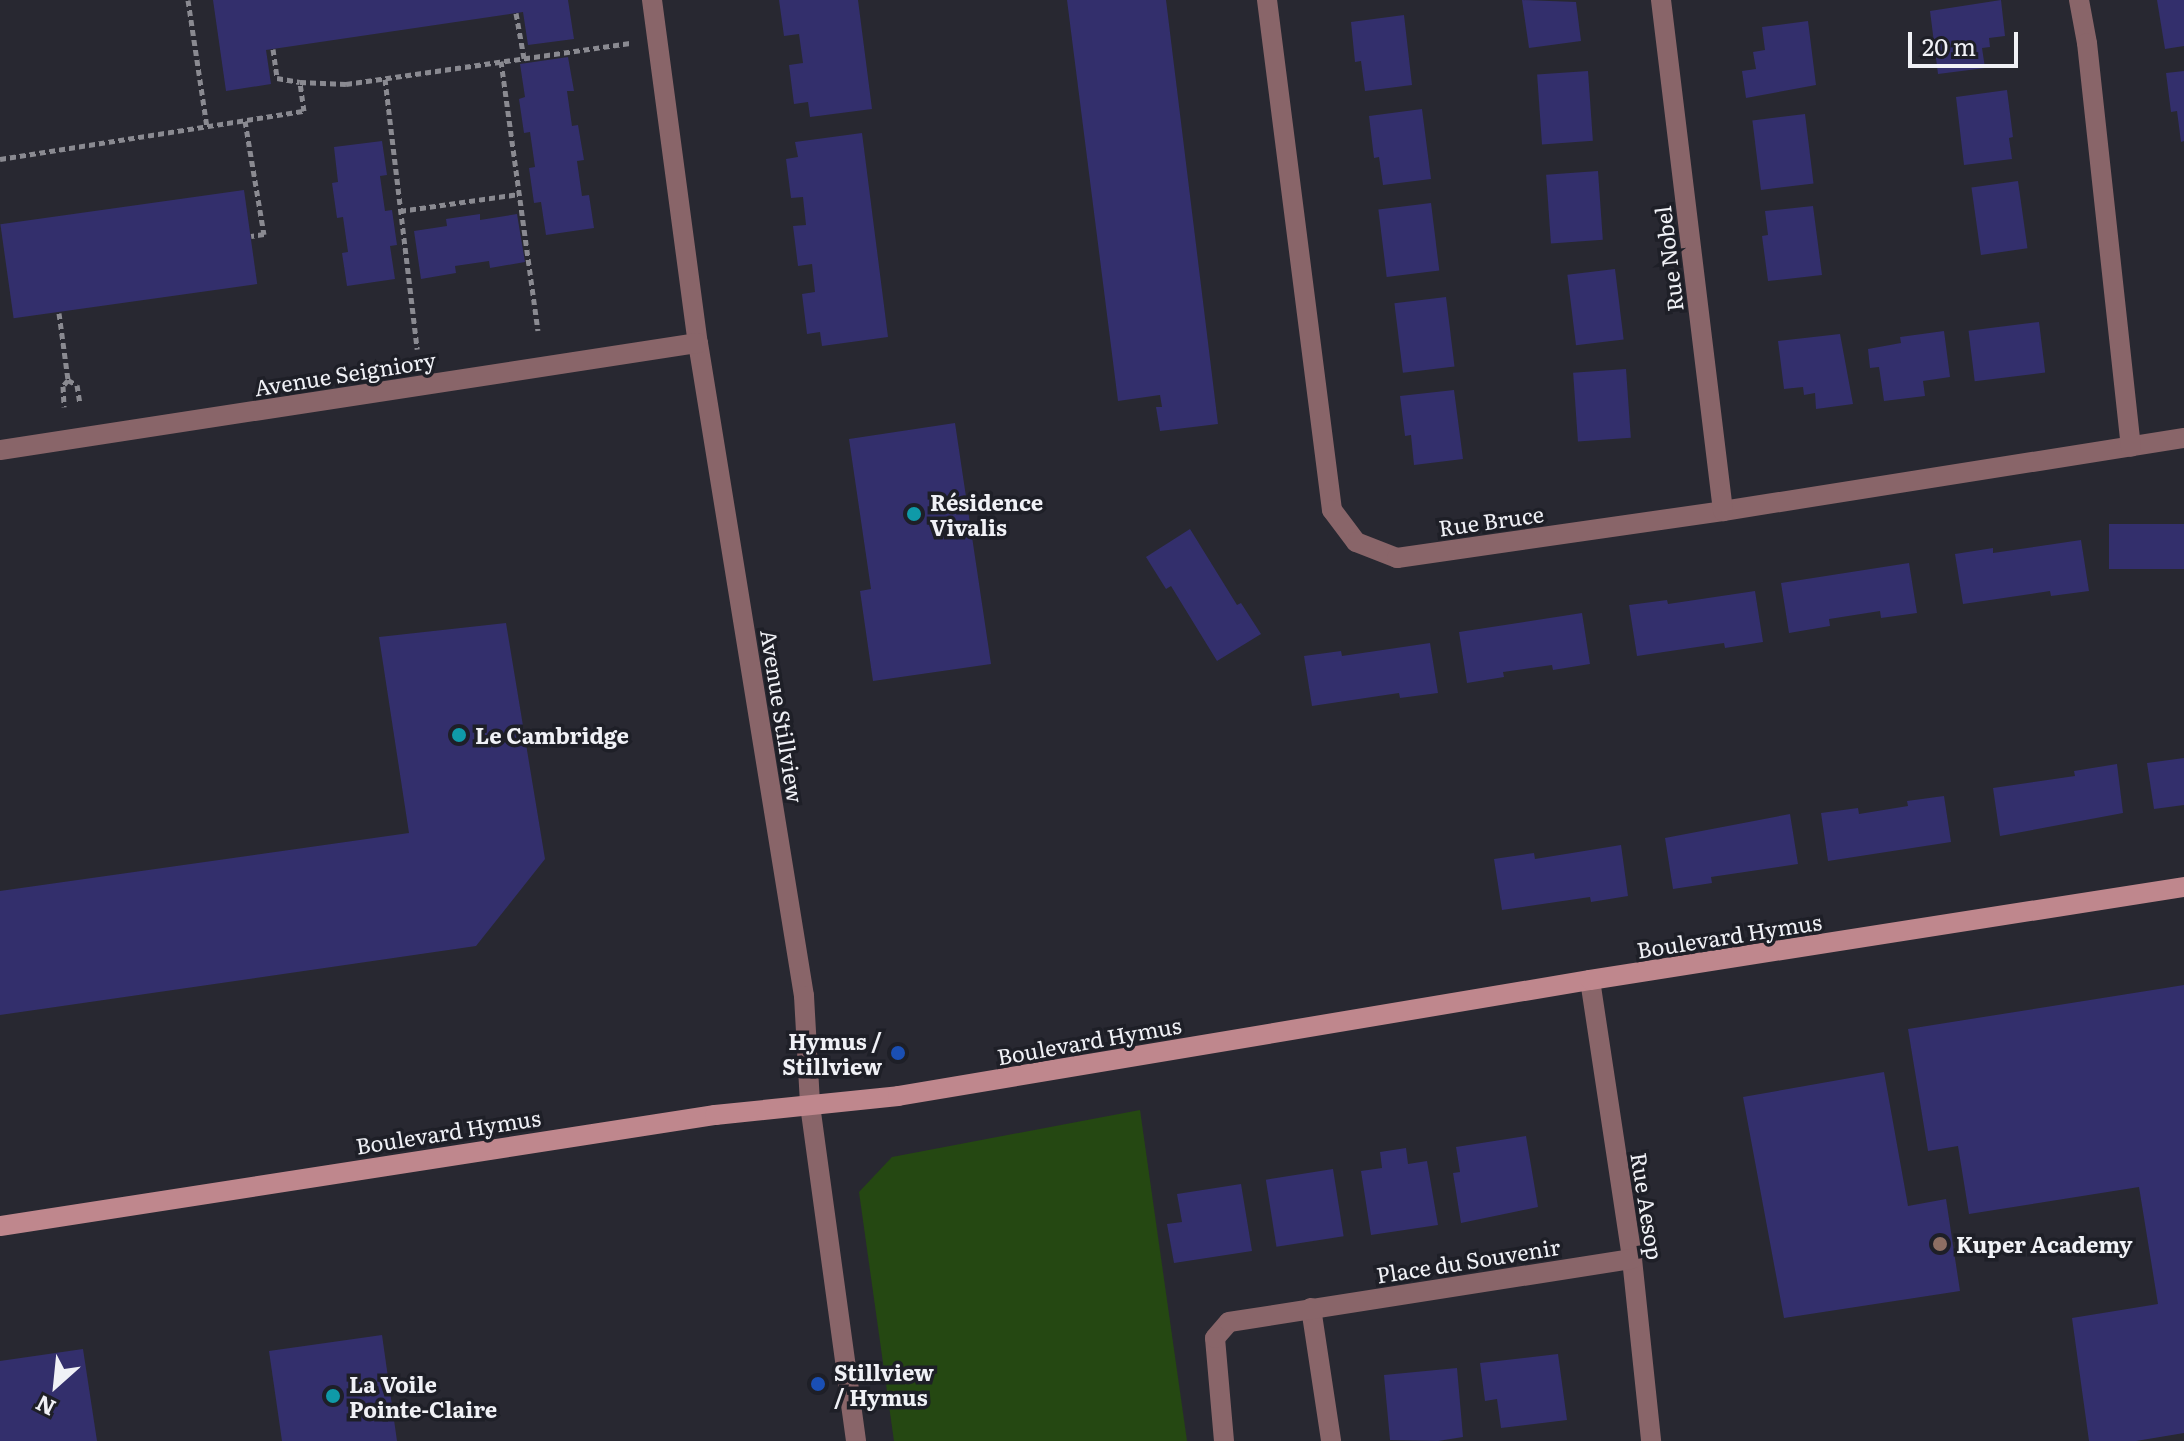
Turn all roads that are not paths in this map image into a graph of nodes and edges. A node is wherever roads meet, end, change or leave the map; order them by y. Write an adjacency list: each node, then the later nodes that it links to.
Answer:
1 (652, 0): 5 (street, Avenue Stillview)
2 (1267, 0): 9 (street, Rue Bruce)
3 (1661, 0): 9 (street, Rue Nobel)
4 (2079, 0): 7 (street)
5 (698, 343): 8 (street, Avenue Seigniory); 12 (street, Avenue Stillview)
6 (2184, 438): 7 (street, Rue Bruce)
7 (2131, 447): 9 (street, Rue Bruce)
8 (0, 450)
9 (1723, 511)
10 (2184, 887): 11 (street, Boulevard Hymus)
11 (1590, 980): 12 (street, Boulevard Hymus); 14 (street, Rue Aesop)
12 (810, 1105): 13 (street, Boulevard Hymus); 16 (street, Avenue Stillview)
13 (0, 1226)
14 (1632, 1259): 15 (street, Place du Souvenir); 19 (street, Rue Aesop)
15 (1311, 1308): 17 (street, Place du Souvenir); 18 (street)
16 (856, 1441)
17 (1224, 1441)
18 (1331, 1441)
19 (1651, 1441)

